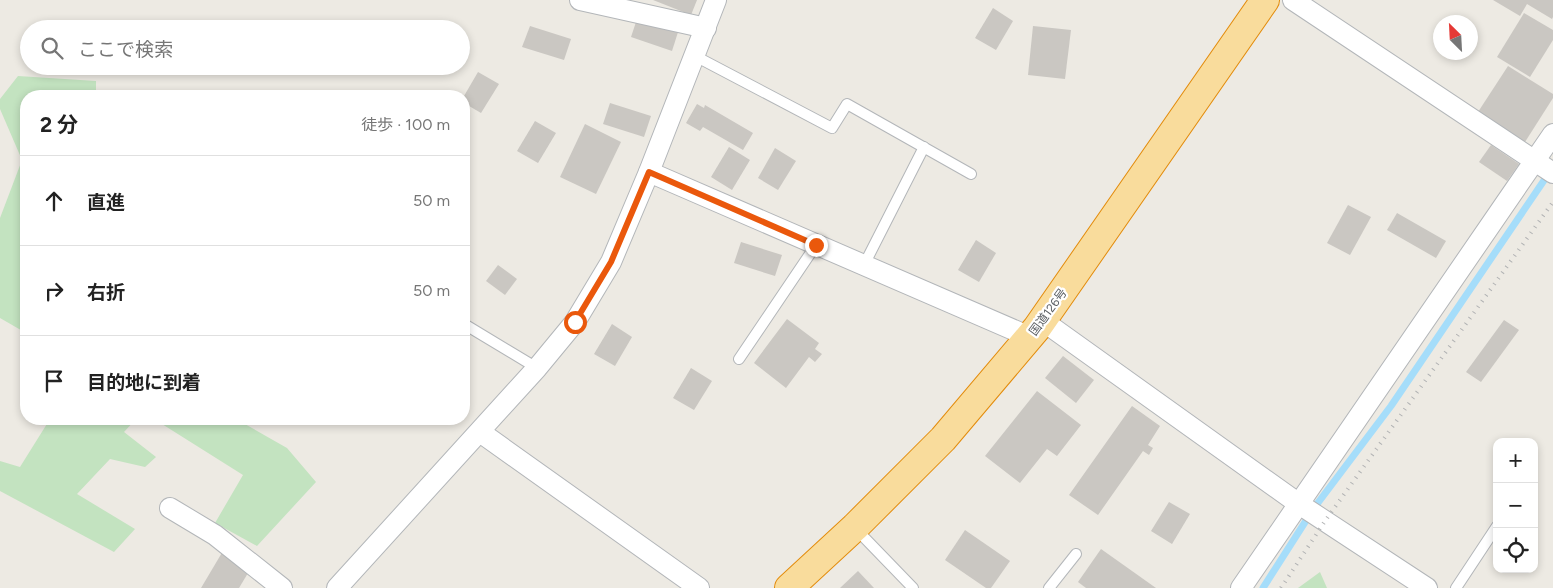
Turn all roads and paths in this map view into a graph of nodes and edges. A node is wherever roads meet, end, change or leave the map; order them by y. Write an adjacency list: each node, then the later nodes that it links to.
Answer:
1 (580, 0): 5 (street)
2 (716, 0): 5 (street)
3 (1265, 0): 16 (highway, 国道126号)
4 (1293, 0): 9 (street)
5 (706, 28): 6 (street)
6 (695, 56): 8 (lane); 10 (street)
7 (1553, 134): 9 (street)
8 (924, 147): 12 (lane); 14 (lane)
9 (1535, 161): 11 (street); 21 (street)
10 (649, 172): 13 (street); 18 (street)
11 (1553, 173)
12 (971, 174)
13 (816, 245): 14 (street); 17 (lane)
14 (864, 265): 16 (street)
15 (470, 328): 18 (lane)
16 (1036, 329): 21 (street); 22 (highway, 国道126号)
17 (739, 359)
18 (537, 368): 19 (street)
19 (480, 432): 26 (street); 27 (street)
20 (170, 508): 25 (street)
21 (1306, 508): 31 (street); 32 (street)
22 (855, 527): 28 (highway, 国道126号); 29 (lane)
23 (1496, 528): 33 (lane)
24 (1076, 554): 30 (lane)
25 (282, 588)
26 (337, 588)
27 (699, 588)
28 (789, 588)
29 (913, 588)
30 (1049, 588)
31 (1241, 588)
32 (1427, 588)
33 (1456, 588)

